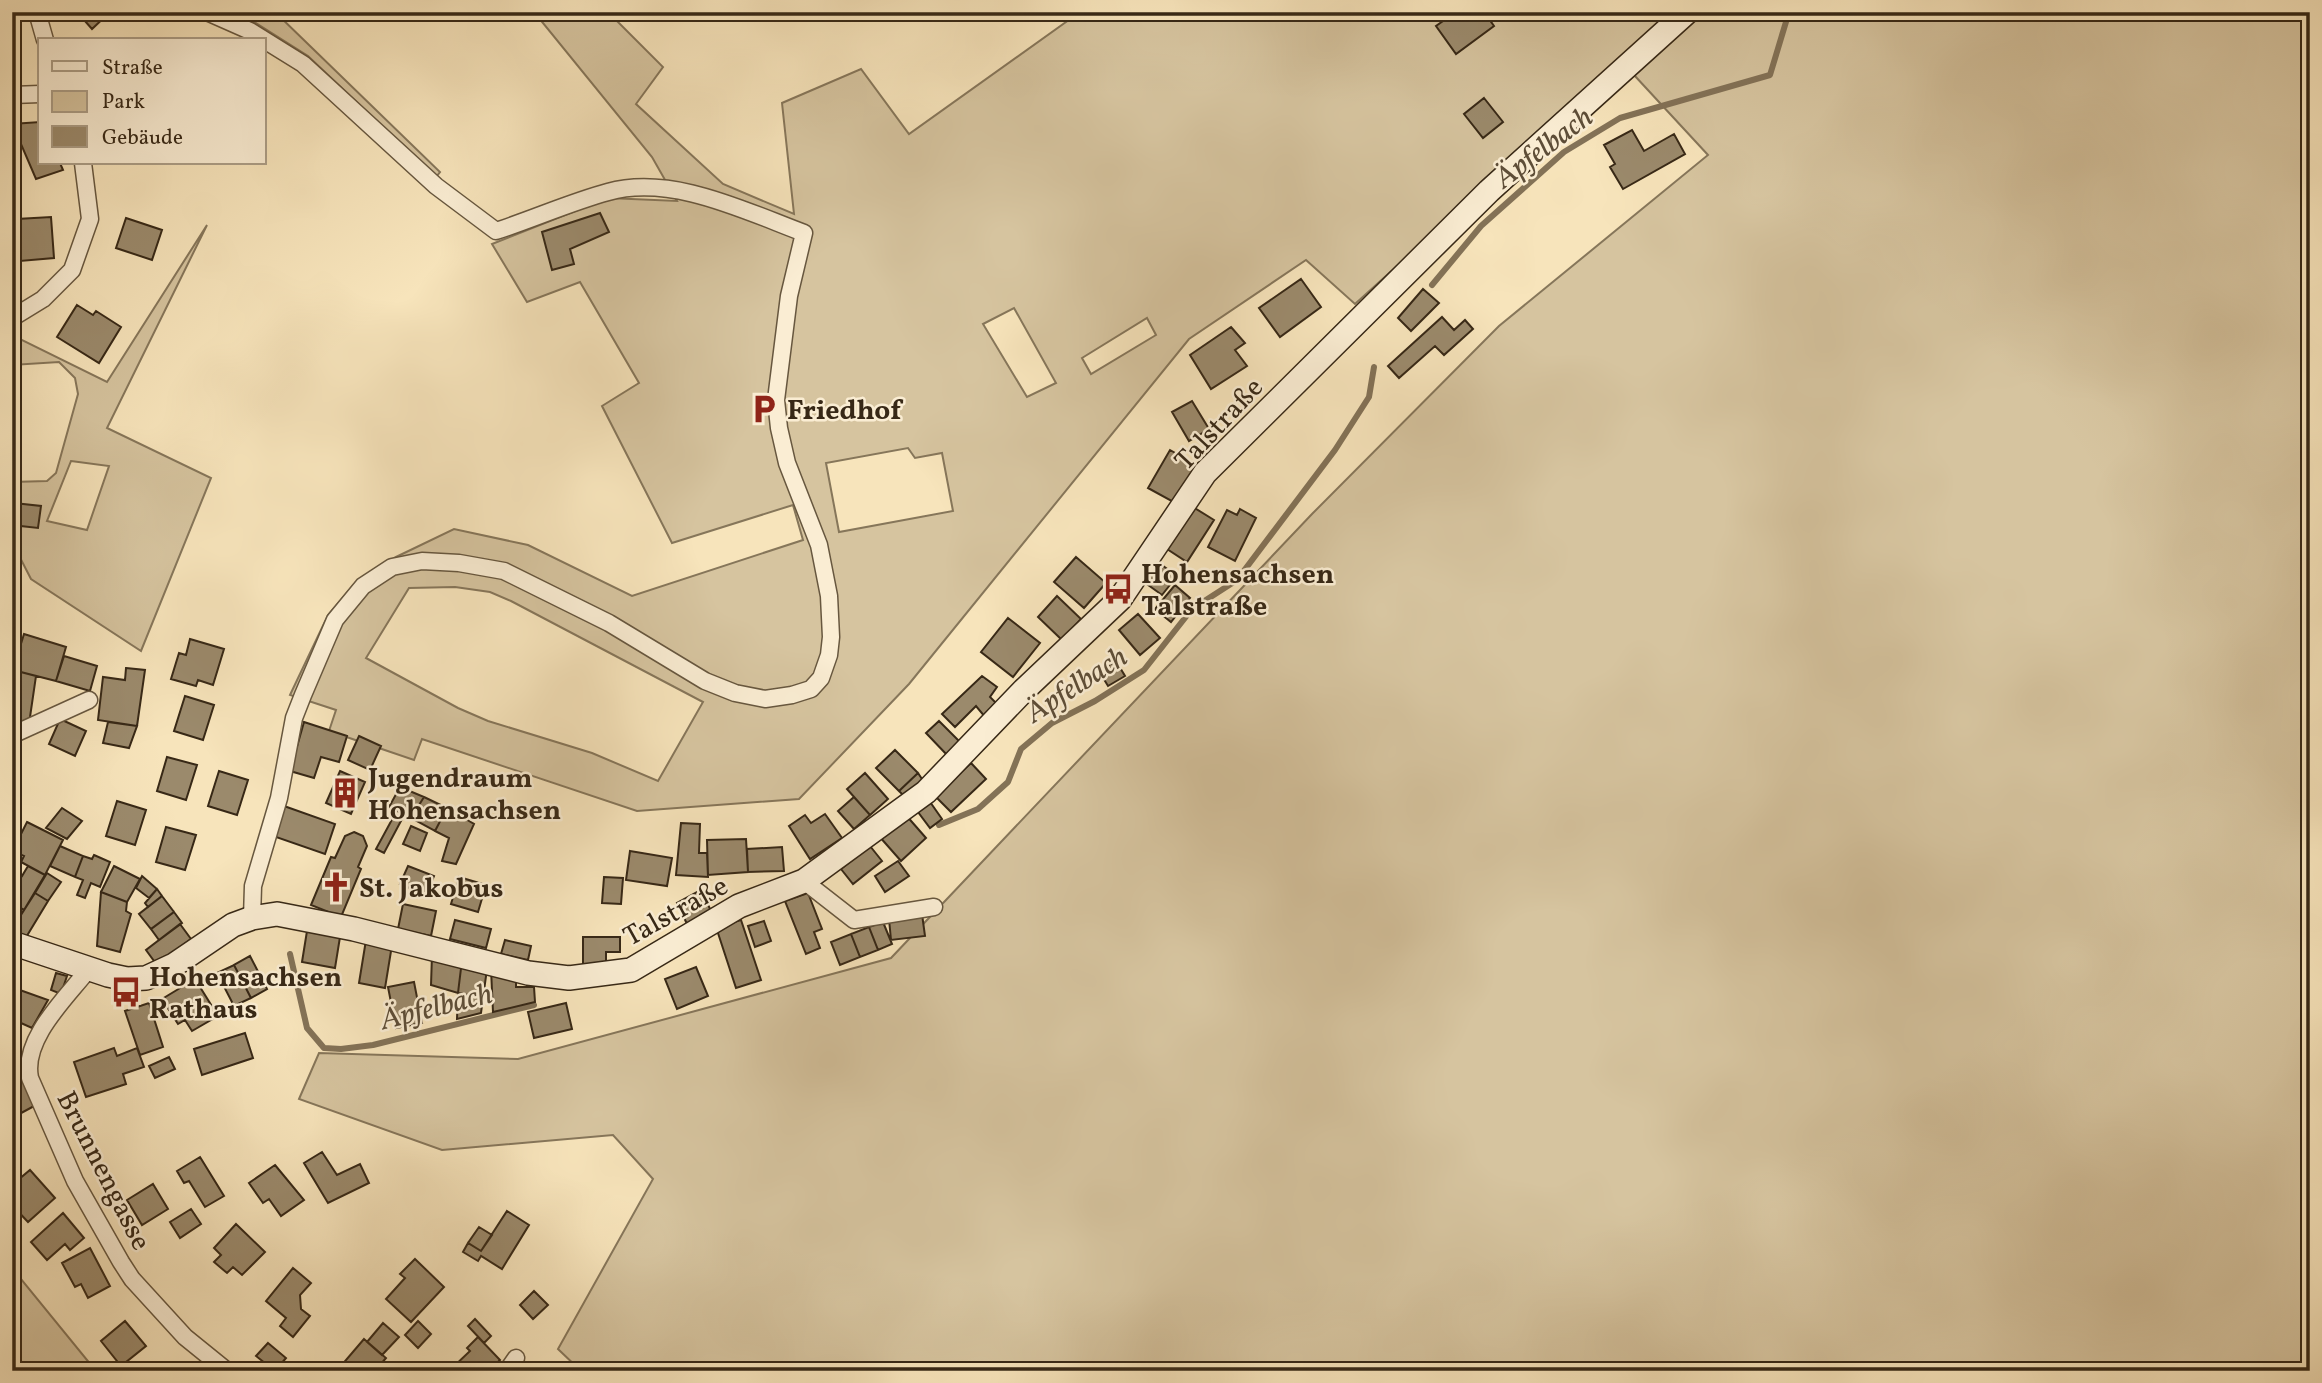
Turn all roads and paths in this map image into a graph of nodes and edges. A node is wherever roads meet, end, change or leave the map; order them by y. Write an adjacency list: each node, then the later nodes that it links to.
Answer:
1 (37, 12): 4 (street)
2 (207, 12): 5 (street)
3 (1687, 12): 13 (street, Talstraße)
4 (44, 38)
5 (261, 38)
6 (266, 41): 15 (street)
7 (38, 94): 8 (street)
8 (12, 95)
9 (83, 164): 10 (street)
10 (12, 318)
11 (89, 700): 12 (street)
12 (12, 735)
13 (804, 881): 14 (street); 15 (street, Talstraße)
14 (934, 907)
15 (252, 918): 17 (street, Talstraße)
16 (12, 943): 17 (street, Talstraße)
17 (88, 970): 18 (street, Brunnengasse)
18 (227, 1371)

